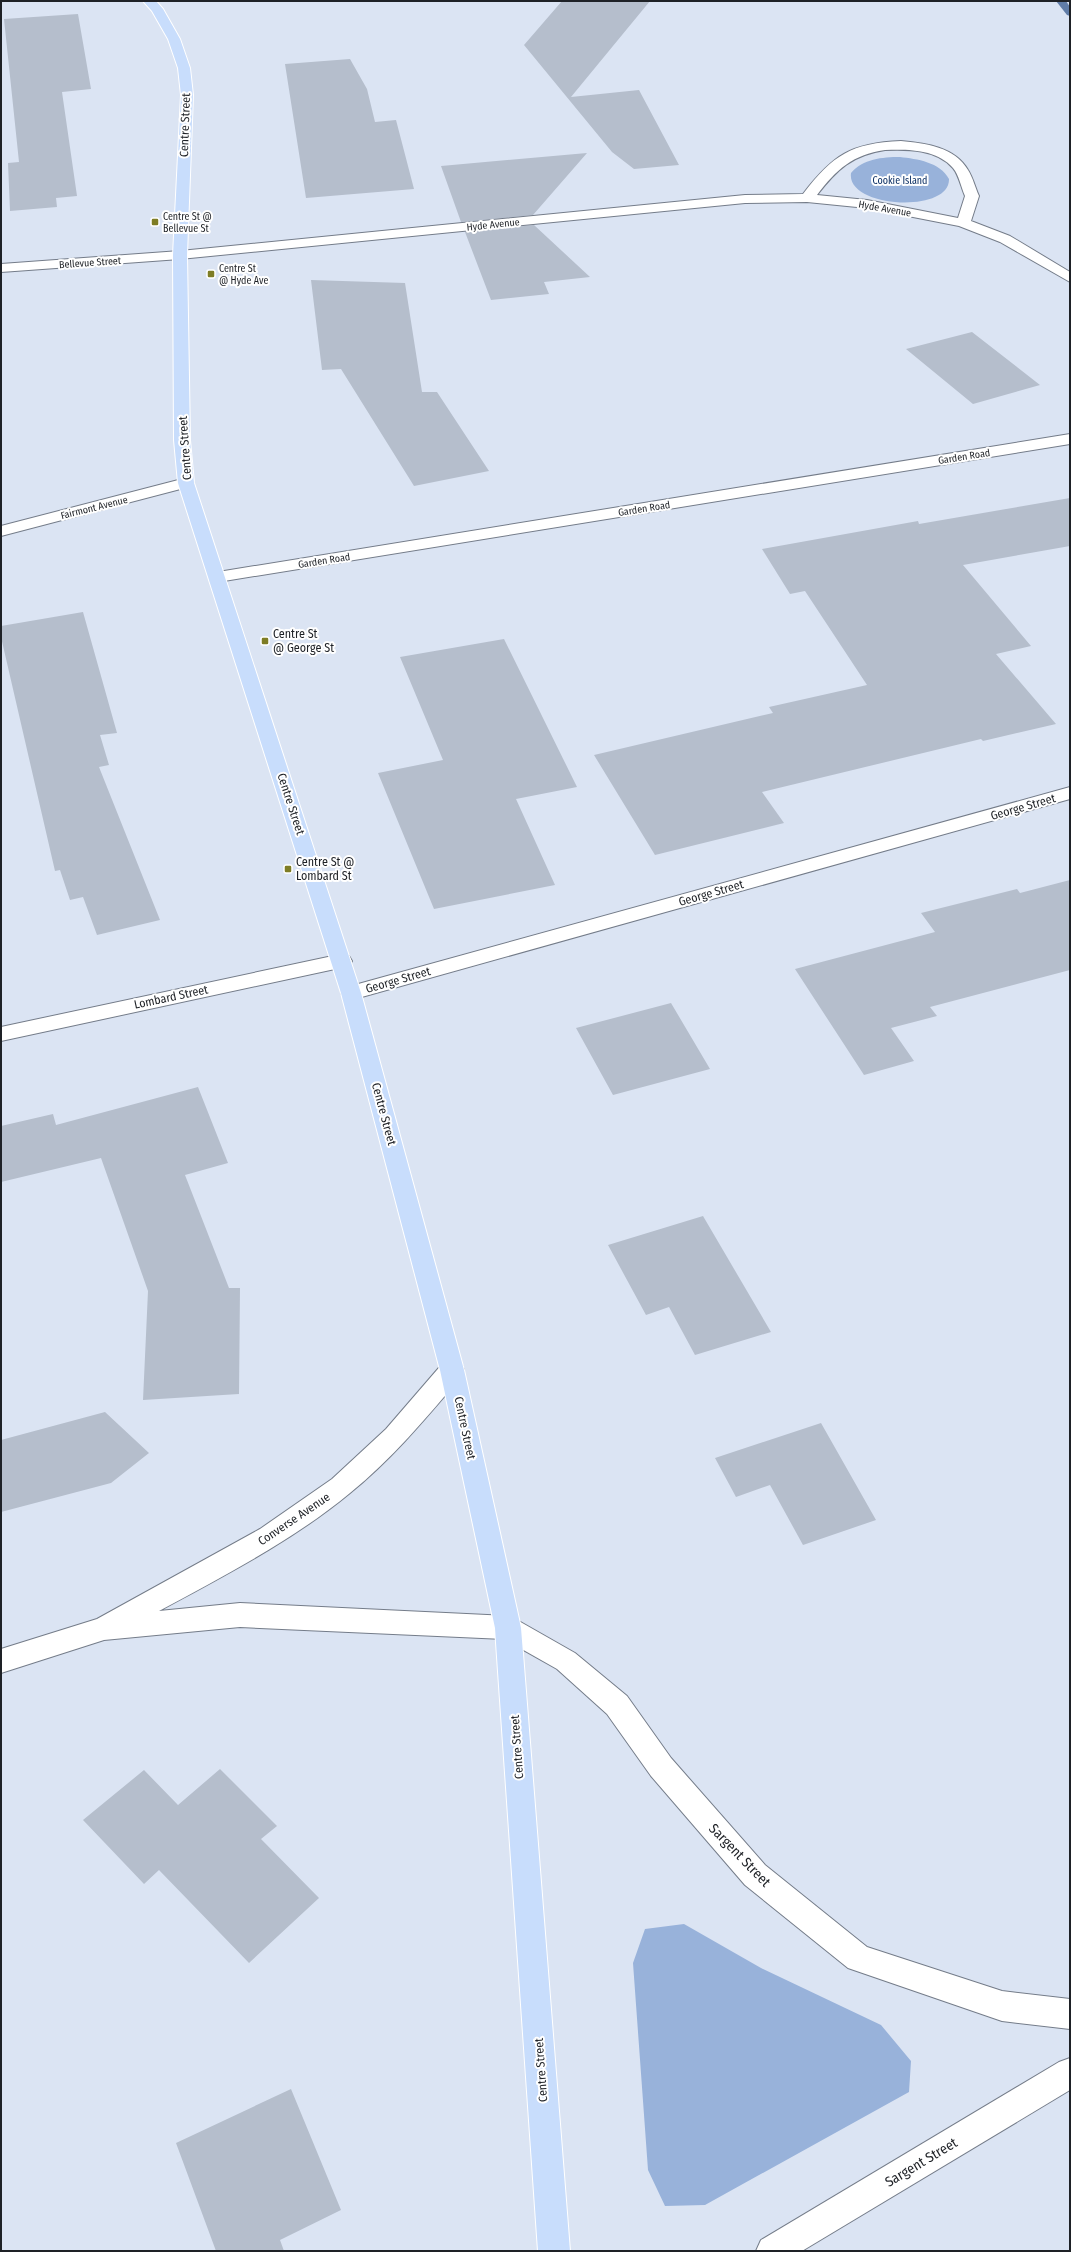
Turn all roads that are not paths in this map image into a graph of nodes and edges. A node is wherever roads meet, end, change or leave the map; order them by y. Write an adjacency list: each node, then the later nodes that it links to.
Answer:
1 (149, 1): 4 (main road, Centre Street)
2 (806, 198): 3 (street, Hyde Avenue); 3 (street); 4 (street, Hyde Avenue)
3 (963, 223): 6 (street, Hyde Avenue)
4 (180, 255): 5 (street, Bellevue Street); 8 (main road, Centre Street)
5 (1, 268)
6 (1070, 278)
7 (1070, 439): 10 (street, Garden Road)
8 (186, 483): 9 (street, Fairmont Avenue); 10 (main road, Centre Street)
9 (1, 531)
10 (218, 577): 12 (main road, Centre Street)
11 (1070, 793): 13 (street, George Street)
12 (342, 961): 13 (main road, Centre Street); 14 (street, Lombard Street)
13 (351, 993): 15 (main road, Centre Street)
14 (1, 1034)
15 (452, 1370): 16 (street, Converse Avenue); 17 (main road, Centre Street)
16 (104, 1628): 17 (street, Converse Avenue); 18 (street, Converse Avenue)
17 (508, 1628): 19 (street, Sargent Street); 21 (main road, Centre Street)
18 (1, 1661)
19 (1070, 2014)
20 (1070, 2074): 22 (street, Sargent Street)
21 (554, 2251)
22 (772, 2251)

